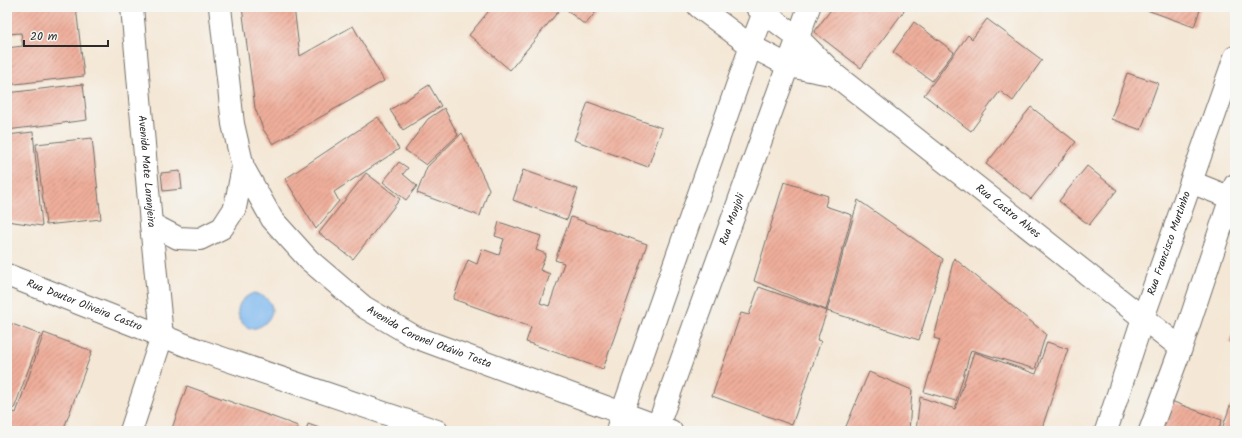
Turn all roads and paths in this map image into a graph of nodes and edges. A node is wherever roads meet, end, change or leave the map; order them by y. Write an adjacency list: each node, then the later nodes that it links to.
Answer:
1 (132, 7): 14 (street, Avenida Mate Laranjeira)
2 (220, 7): 11 (street)
3 (699, 7): 7 (street, Rua Castro Alves)
4 (809, 7): 6 (street, Rua Monjoli)
5 (762, 9): 6 (street, Rua Castro Alves); 7 (street)
6 (798, 38): 9 (street, Rua Monjoli); 10 (street, Rua Castro Alves)
7 (751, 46): 9 (street, Rua Castro Alves); 19 (street)
8 (1235, 57): 12 (street, Rua Francisco Murtinho)
9 (789, 66): 10 (street, Rua Castro Alves); 20 (street, Rua Monjoli)
10 (835, 75): 16 (street, Rua Castro Alves)
11 (242, 167): 14 (street); 19 (street, Avenida Coronel Otávio Tosta)
12 (1191, 182): 13 (street); 16 (street, Rua Francisco Murtinho)
13 (1233, 192): 18 (street)
14 (151, 224): 17 (street, Avenida Mate Laranjeira)
15 (7, 275): 17 (street, Rua Doutor Oliveira Castro)
16 (1143, 318): 18 (street, Rua Castro Alves); 23 (street, Rua Francisco Murtinho)
17 (162, 336): 21 (street); 22 (street)
18 (1181, 348): 24 (street)
19 (620, 422): 20 (street, Avenida Coronel Otávio Tosta)
20 (662, 429)
21 (131, 431)
22 (437, 431)
23 (1106, 431)
24 (1150, 431)

